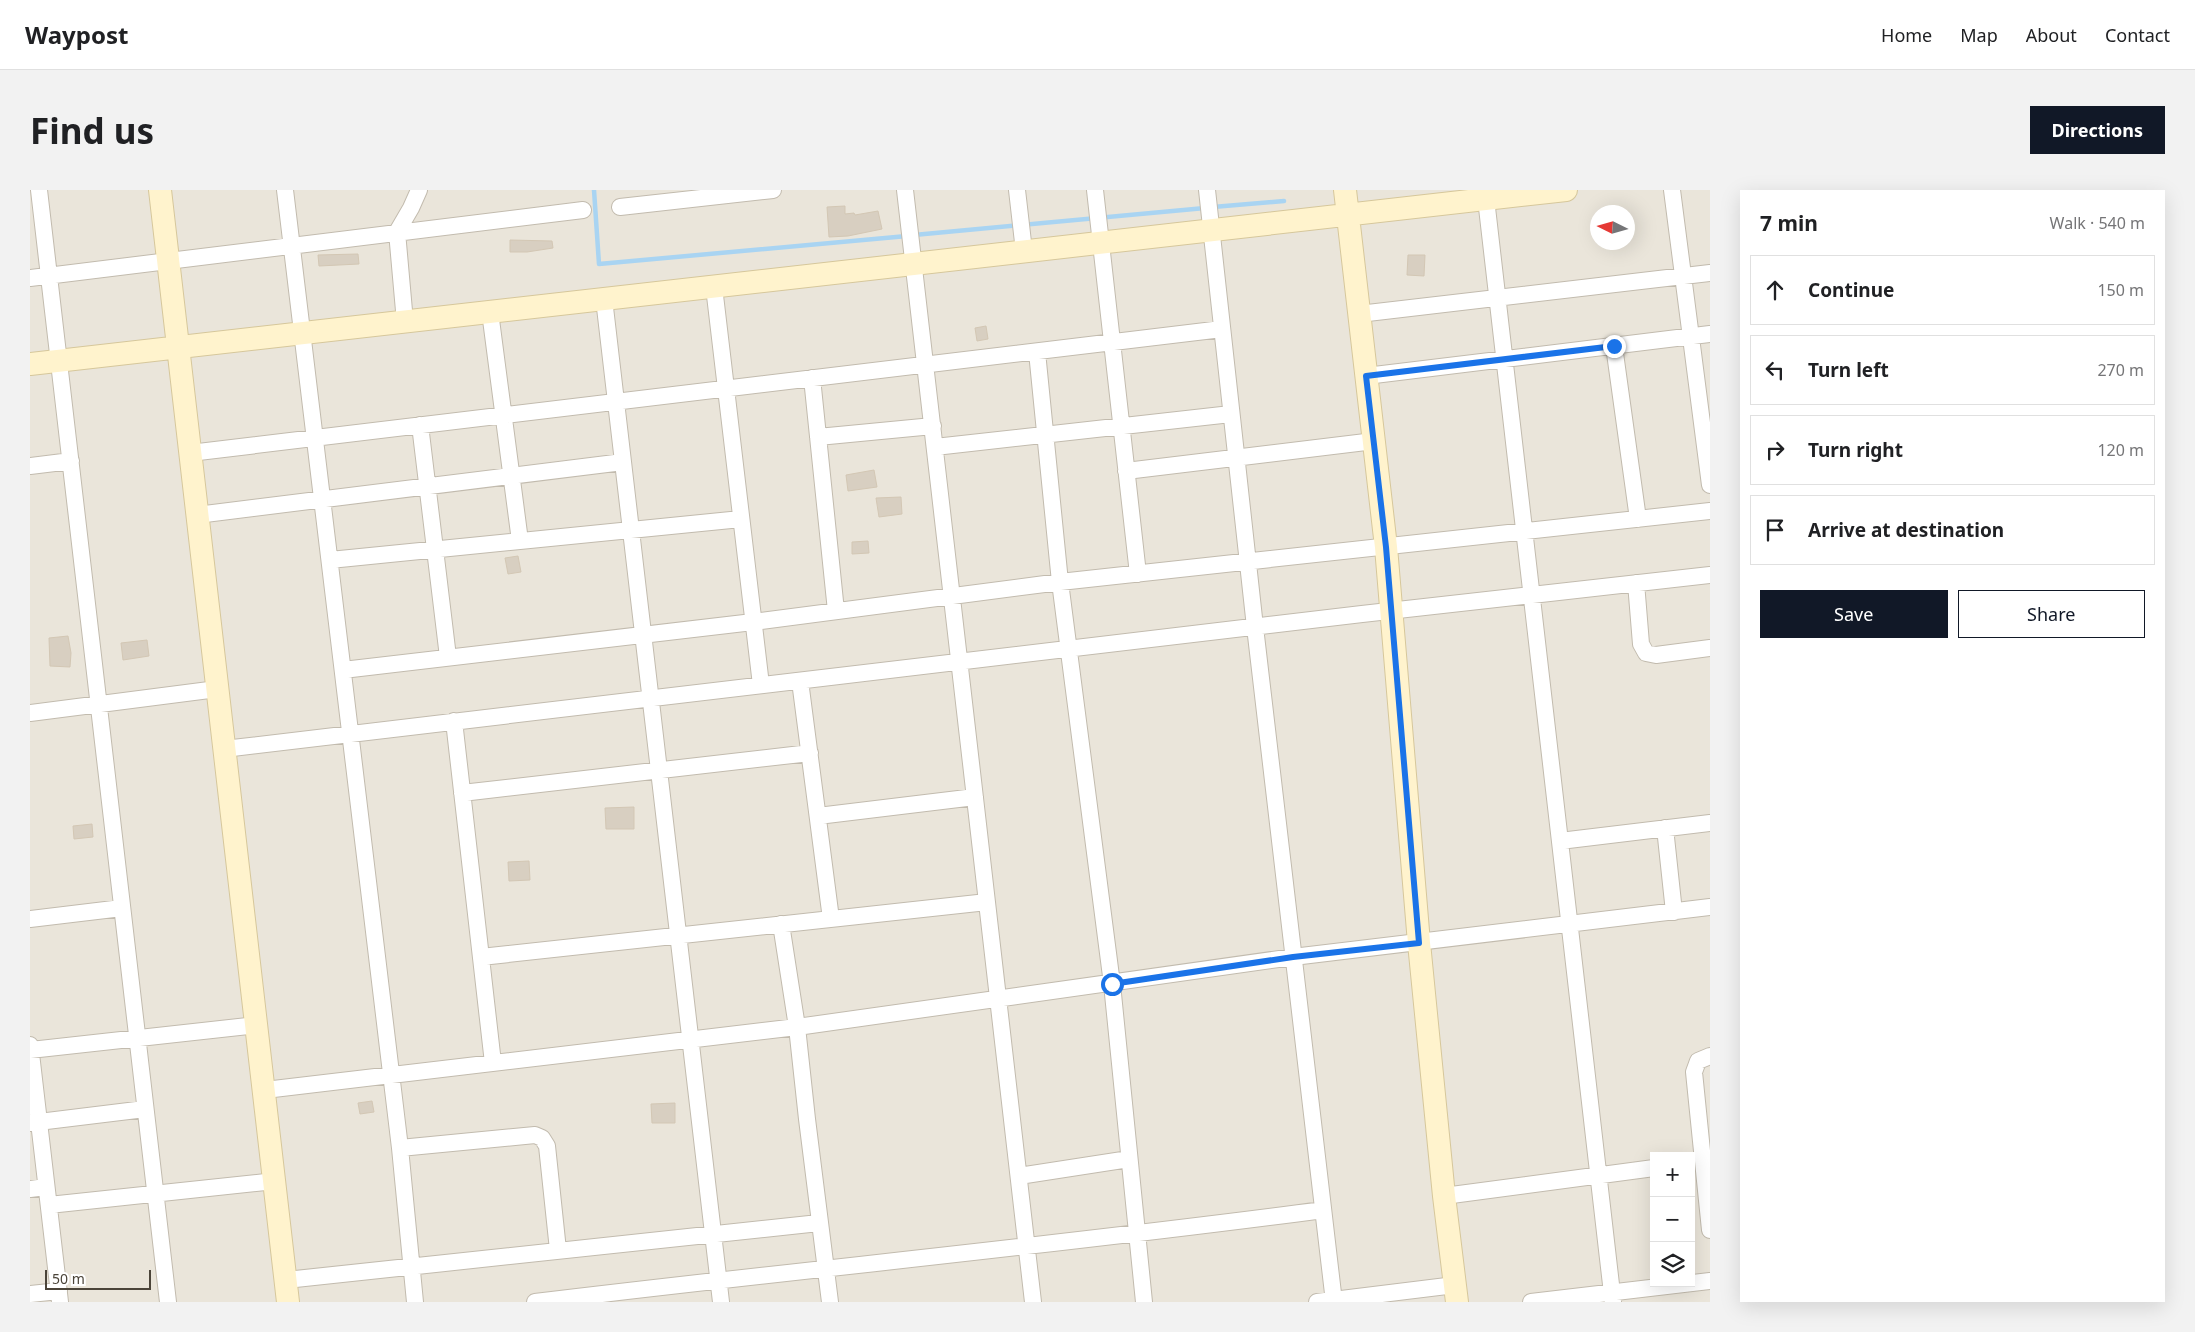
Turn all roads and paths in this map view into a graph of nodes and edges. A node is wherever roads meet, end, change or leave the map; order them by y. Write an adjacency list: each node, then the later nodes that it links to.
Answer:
1 (39, 190): 26 (street)
2 (160, 190): 23 (street)
3 (285, 190): 21 (street)
4 (419, 190): 19 (street)
5 (773, 190): 13 (street)
6 (905, 190): 24 (street)
7 (1017, 190): 22 (street)
8 (1095, 190): 20 (street)
9 (1207, 190): 18 (street)
10 (1345, 190): 17 (street)
11 (1566, 190): 14 (street)
12 (1672, 190): 27 (street)
13 (720, 193): 15 (street)
14 (1486, 199): 17 (street); 30 (street)
15 (620, 207)
16 (583, 210): 19 (street)
17 (1348, 215): 18 (street); 33 (street)
18 (1212, 230): 20 (street); 35 (street)
19 (397, 232): 21 (street); 34 (street)
20 (1101, 243): 22 (street); 39 (street)
21 (290, 244): 23 (street); 36 (street)
22 (1024, 252): 24 (street)
23 (168, 262): 26 (street); 41 (street)
24 (914, 264): 29 (street); 46 (street)
25 (1710, 273): 27 (street)
26 (49, 275): 28 (street); 44 (street)
27 (1683, 276): 30 (street); 38 (street)
28 (30, 278)
29 (714, 287): 31 (street); 49 (street)
30 (1497, 298): 33 (street); 43 (street)
31 (604, 299): 32 (street); 50 (street)
32 (490, 312): 34 (street); 52 (street)
33 (1359, 314): 47 (street)
34 (406, 322): 36 (street)
35 (1222, 329): 39 (street); 51 (street)
36 (302, 334): 41 (street); 58 (street)
37 (1710, 334): 38 (street)
38 (1690, 337): 40 (street); 69 (street)
39 (1112, 342): 42 (street); 55 (street)
40 (1614, 346): 43 (street); 74 (street)
41 (178, 348): 44 (street); 61 (street)
42 (1037, 352): 46 (street); 56 (street)
43 (1504, 359): 47 (street); 76 (street)
44 (59, 361): 45 (street); 63 (street)
45 (30, 364)
46 (925, 364): 48 (street); 54 (street)
47 (1366, 376): 59 (street)
48 (812, 378): 49 (street); 57 (street)
49 (727, 388): 50 (street); 73 (street)
50 (616, 402): 52 (street); 64 (street)
51 (1231, 414): 55 (street); 62 (street)
52 (504, 415): 53 (street); 67 (street)
53 (420, 426): 58 (street); 68 (street)
54 (932, 426): 57 (street); 60 (street)
55 (1121, 426): 56 (street); 66 (street)
56 (1045, 434): 60 (street); 84 (street)
57 (818, 437): 88 (street)
58 (316, 438): 61 (street); 70 (street)
59 (1374, 441): 62 (street); 78 (street)
60 (935, 447): 87 (street)
61 (190, 453): 72 (street)
62 (1236, 459): 66 (street); 81 (street)
63 (71, 461): 65 (street); 102 (street)
64 (623, 462): 67 (street); 75 (street)
65 (30, 466)
66 (1126, 471): 82 (street)
67 (511, 475): 68 (street); 77 (street)
68 (427, 485): 70 (street); 79 (street)
69 (1710, 485)
70 (323, 498): 72 (street); 80 (street)
71 (1710, 511): 74 (street)
72 (197, 515): 100 (street)
73 (742, 519): 75 (street); 90 (street)
74 (1638, 519): 76 (street)
75 (631, 530): 77 (street); 92 (street)
76 (1524, 531): 78 (street); 86 (street)
77 (520, 541): 79 (street)
78 (1386, 547): 81 (street); 89 (street)
79 (434, 550): 80 (street); 95 (street)
80 (330, 560): 97 (street)
81 (1248, 561): 82 (street); 91 (street)
82 (1138, 574): 84 (street)
83 (1710, 575): 85 (street)
84 (1060, 582): 87 (street); 94 (street)
85 (1636, 583): 86 (street); 93 (street)
86 (1532, 595): 89 (street); 114 (street)
87 (952, 596): 88 (street); 96 (street)
88 (836, 611): 90 (street)
89 (1391, 611): 91 (street); 124 (street)
90 (753, 622): 92 (street); 99 (street)
91 (1254, 627): 94 (street); 126 (street)
92 (642, 635): 95 (street); 101 (street)
93 (1710, 648)
94 (1070, 649): 96 (street); 127 (street)
95 (448, 657): 97 (street)
96 (959, 662): 98 (street); 110 (street)
97 (343, 670): 105 (street)
98 (800, 681): 99 (street); 107 (street)
99 (761, 686): 101 (street)
100 (217, 689): 102 (street); 106 (street)
101 (651, 698): 104 (street); 108 (street)
102 (99, 704): 103 (street); 117 (street)
103 (30, 713)
104 (454, 722): 105 (street); 109 (street)
105 (350, 734): 106 (street); 137 (street)
106 (224, 749): 129 (street)
107 (810, 753): 108 (street); 111 (street)
108 (659, 770): 109 (street); 123 (street)
109 (462, 793): 125 (street)
110 (974, 797): 111 (street); 115 (street)
111 (818, 816): 120 (street)
112 (1710, 823): 113 (street)
113 (1666, 828): 114 (street); 118 (street)
114 (1560, 841): 122 (street)
115 (987, 902): 120 (street); 128 (street)
116 (1710, 907): 118 (street)
117 (122, 908): 119 (street); 131 (street)
118 (1674, 912): 122 (street)
119 (30, 918)
120 (831, 919): 121 (street)
121 (781, 924): 123 (street); 130 (street)
122 (1569, 925): 124 (street); 145 (street)
123 (679, 936): 125 (street); 132 (street)
124 (1419, 943): 126 (street); 151 (street)
125 (481, 957): 136 (street)
126 (1293, 957): 127 (street); 153 (street)
127 (1112, 984): 128 (street); 142 (street)
128 (999, 999): 130 (street); 146 (street)
129 (257, 1024): 131 (street); 138 (street)
130 (797, 1027): 132 (street); 154 (street)
131 (137, 1038): 134 (street); 139 (street)
132 (690, 1039): 136 (street); 157 (street)
133 (30, 1045): 134 (street)
134 (30, 1050): 140 (street)
135 (1710, 1056): 143 (street)
136 (493, 1062): 137 (street)
137 (389, 1075): 138 (street); 141 (street)
138 (265, 1090): 147 (street)
139 (145, 1109): 140 (street); 150 (street)
140 (34, 1122): 148 (street)
141 (400, 1148): 159 (street); 160 (street)
142 (1129, 1159): 146 (street); 156 (street)
143 (1701, 1162): 155 (street)
144 (1650, 1168): 145 (street)
145 (1598, 1175): 151 (street); 168 (street)
146 (1019, 1176): 158 (street)
147 (274, 1181): 150 (street); 162 (street)
148 (46, 1187): 149 (street); 152 (street)
149 (30, 1189)
150 (155, 1194): 152 (street); 170 (street)
151 (1444, 1196): 166 (street)
152 (49, 1205): 167 (street)
153 (1323, 1210): 156 (street); 169 (street)
154 (819, 1223): 157 (street); 161 (street)
155 (1710, 1230)
156 (1137, 1233): 158 (street); 177 (street)
157 (714, 1235): 159 (street); 163 (street)
158 (1027, 1247): 161 (street); 176 (street)
159 (558, 1250): 160 (street)
160 (411, 1265): 162 (street); 172 (street)
161 (824, 1268): 163 (street); 175 (street)
162 (286, 1280): 171 (street)
163 (719, 1280): 173 (street); 174 (street)
164 (1710, 1281): 168 (street)
165 (30, 1294): 167 (street)
166 (1456, 1294): 169 (street)
167 (59, 1297)
168 (1613, 1297): 179 (street)
169 (1333, 1301): 178 (street)
170 (168, 1302)
171 (288, 1302)
172 (415, 1302)
173 (535, 1302)
174 (721, 1302)
175 (830, 1302)
176 (1033, 1302)
177 (1144, 1302)
178 (1317, 1302)
179 (1531, 1302)

